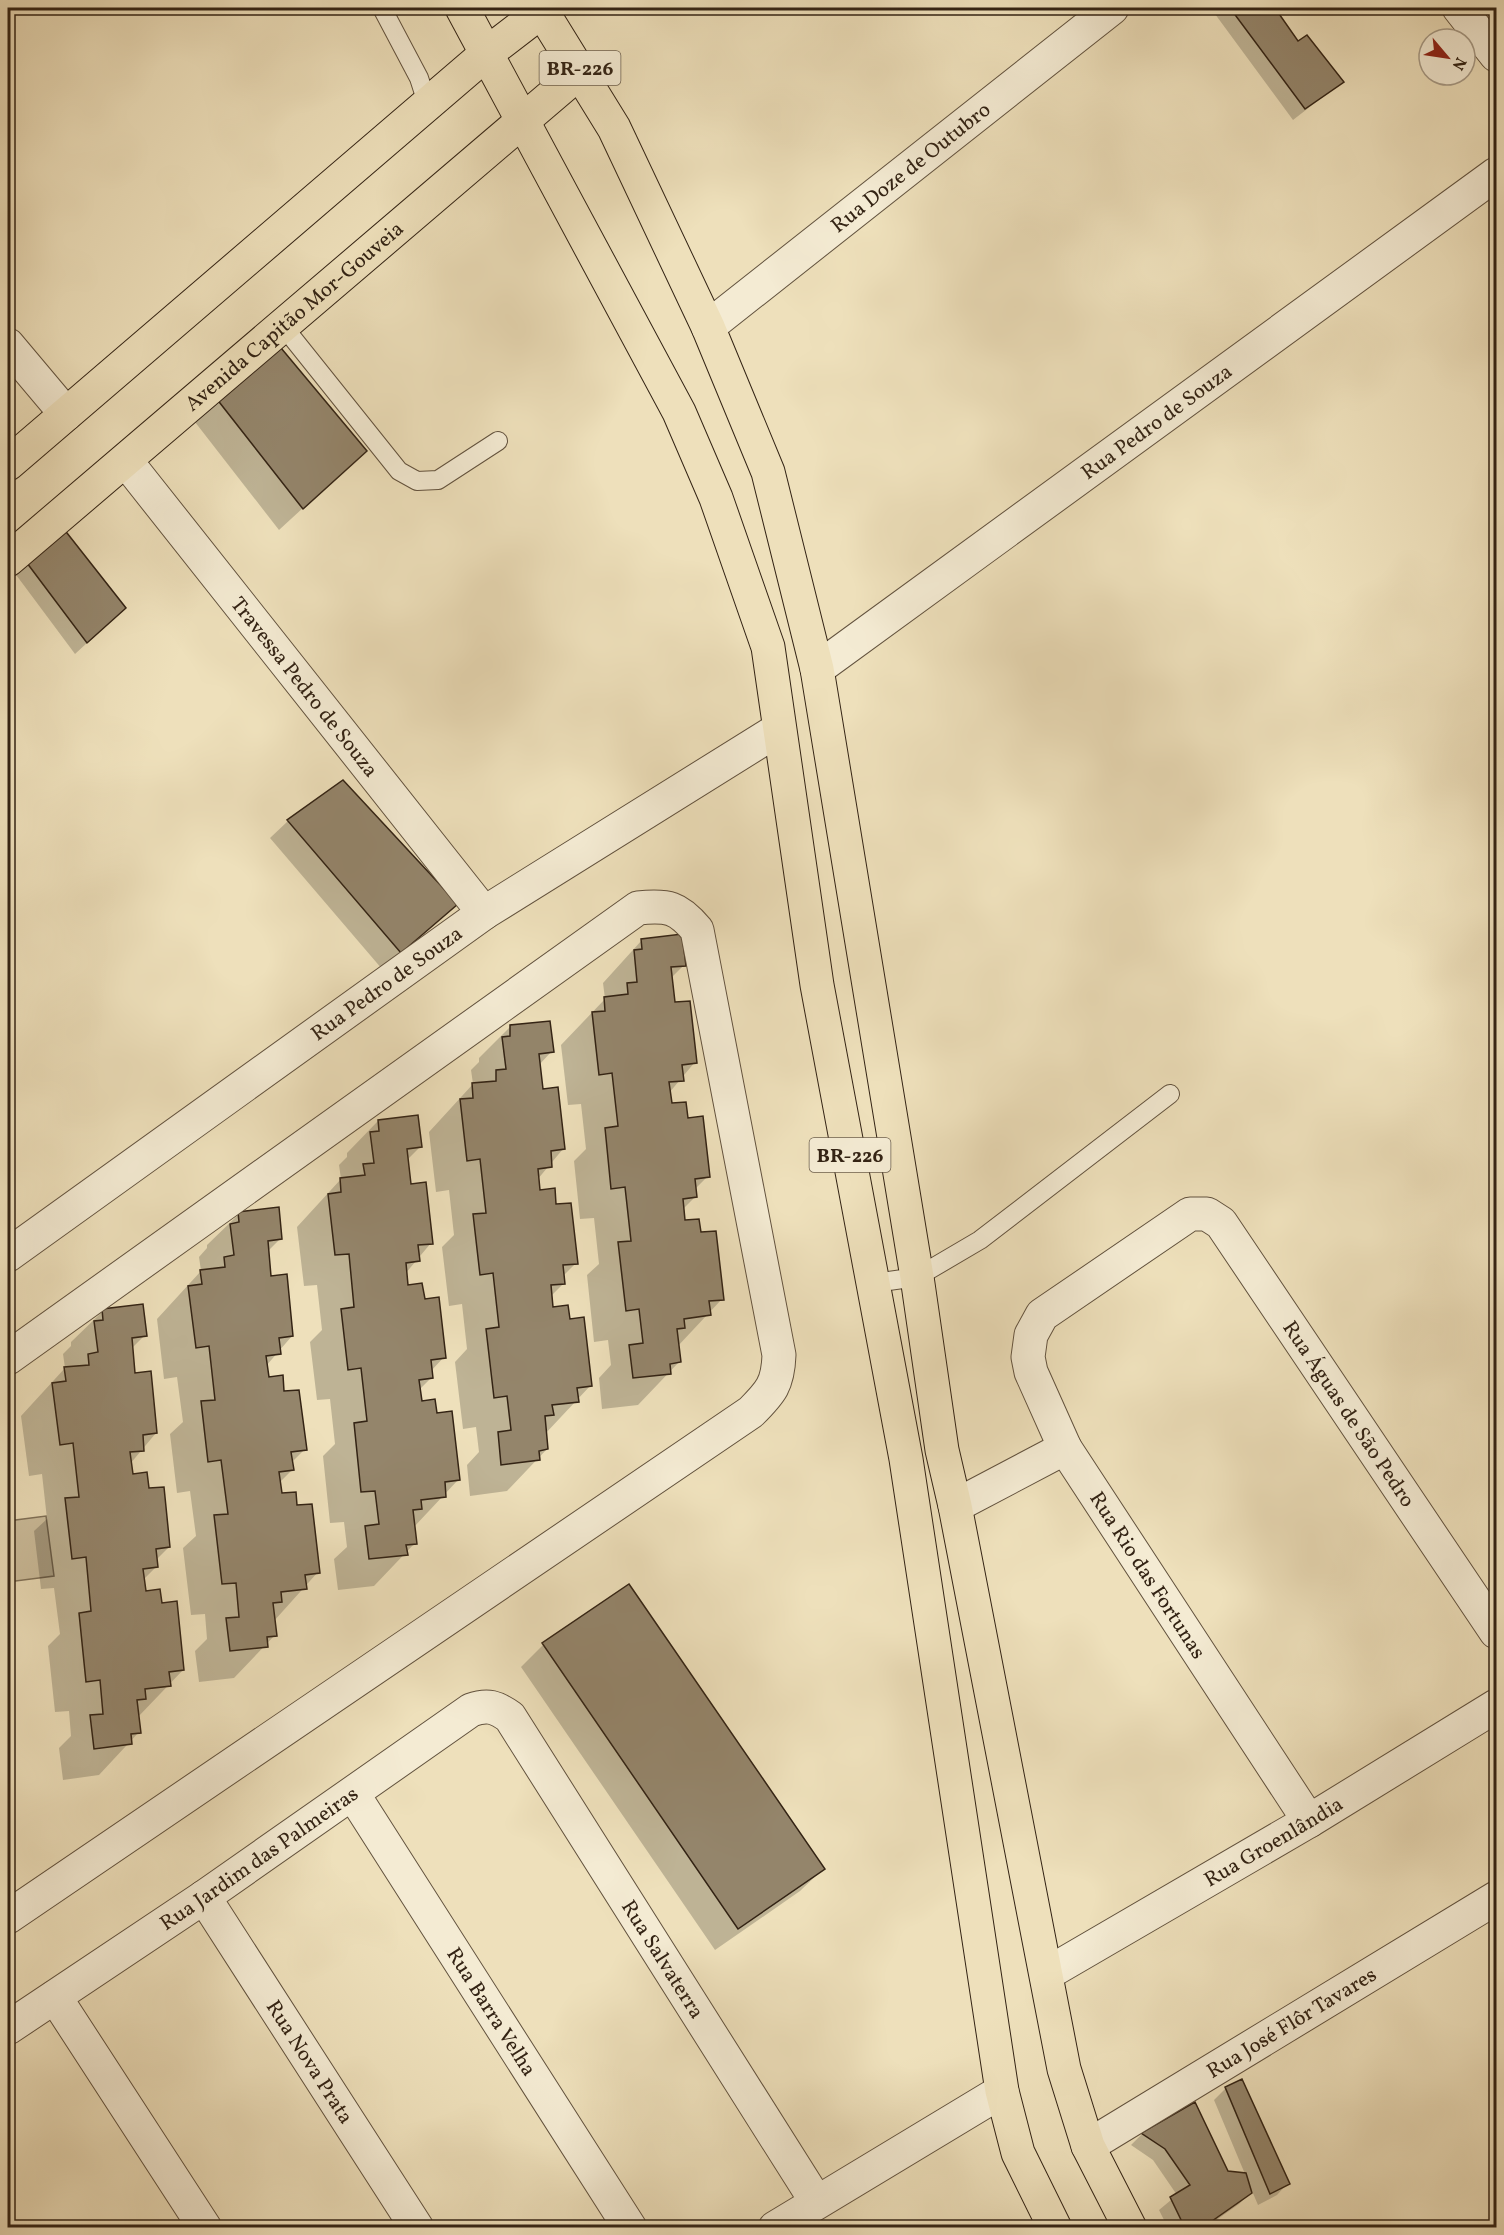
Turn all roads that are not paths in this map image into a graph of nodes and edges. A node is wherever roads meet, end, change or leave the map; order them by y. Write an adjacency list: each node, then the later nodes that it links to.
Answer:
1 (382, 8): 9 (lane)
2 (462, 8): 6 (main road, BR-226)
3 (1112, 8): 13 (street, Rua Doze de Outubro)
4 (1459, 8): 7 (street)
5 (543, 9): 6 (main road); 8 (main road, BR-226)
6 (486, 54): 9 (main road); 10 (main road, BR-226)
7 (1497, 55)
8 (581, 71): 10 (main road, Avenida Capitão Mor-Gouveia); 13 (main road, BR-226)
9 (428, 106): 15 (main road)
10 (521, 122): 12 (main road, Avenida Capitão Mor-Gouveia); 21 (main road, BR-226)
11 (1497, 174): 20 (street, Rua Pedro de Souza)
12 (283, 326): 16 (lane); 17 (main road, Avenida Capitão Mor-Gouveia)
13 (708, 327): 20 (main road, BR-226)
14 (8, 345): 15 (street)
15 (66, 414): 18 (main road)
16 (498, 441)
17 (126, 460): 19 (main road, Avenida Capitão Mor-Gouveia); 22 (street, Travessa Pedro de Souza)
18 (8, 464)
19 (8, 560)
20 (817, 669): 25 (main road, BR-226)
21 (779, 729): 22 (street, Rua Pedro de Souza); 26 (main road, BR-226)
22 (484, 913): 24 (street, Rua Pedro de Souza)
23 (1170, 1094): 25 (lane)
24 (8, 1255)
25 (917, 1277): 26 (lane); 30 (main road, BR-226)
26 (874, 1283): 42 (main road, BR-226)
27 (1042, 1315): 29 (street, Rua Rio das Fortunas); 31 (street, Rua Águas de São Pedro)
28 (8, 1358): 38 (street)
29 (1065, 1448): 30 (street); 35 (street, Rua Rio das Fortunas)
30 (956, 1506): 39 (main road, BR-226)
31 (1497, 1632)
32 (1497, 1706): 35 (street, Rua Groenlândia)
33 (510, 1717): 34 (street, Rua Jardim das Palmeiras); 44 (street, Rua Salvaterra)
34 (353, 1794): 36 (street, Rua Jardim das Palmeiras); 47 (street, Rua Barra Velha)
35 (1309, 1821): 39 (street, Rua Groenlândia)
36 (204, 1897): 40 (street, Rua Jardim das Palmeiras); 46 (street, Rua Nova Prata)
37 (1497, 1898): 43 (street, Rua José Flôr Tavares)
38 (8, 1917)
39 (1048, 1973): 43 (main road, BR-226)
40 (55, 1997): 41 (street, Rua Jardim das Palmeiras); 45 (street)
41 (8, 2028)
42 (1002, 2091): 44 (street); 49 (main road, BR-226)
43 (1088, 2146): 50 (main road, BR-226)
44 (816, 2201): 48 (street)
45 (205, 2228)
46 (417, 2228)
47 (630, 2228)
48 (775, 2228)
49 (1055, 2228)
50 (1130, 2228)

